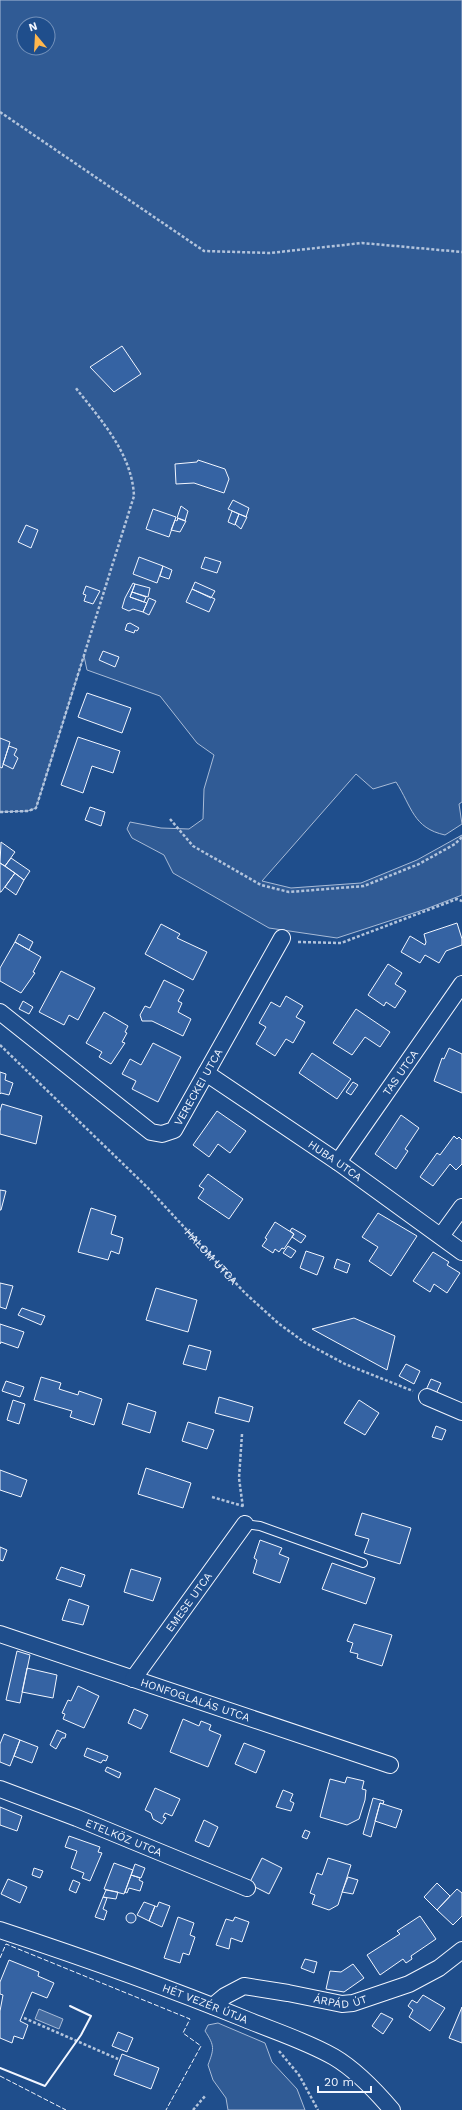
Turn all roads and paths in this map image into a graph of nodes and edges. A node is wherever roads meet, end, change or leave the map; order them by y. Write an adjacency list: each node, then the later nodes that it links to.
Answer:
1 (0, 112): 2 (path)
2 (462, 252)
3 (75, 387): 4 (path)
4 (0, 812)
5 (170, 819): 6 (path)
6 (462, 837)
7 (462, 901): 8 (path)
8 (282, 938): 12 (street, VERECKEI UTCA)
9 (462, 984): 13 (street, TAS UTCA)
10 (0, 1012): 12 (street, VERECKEI UTCA)
11 (0, 1045): 17 (path, HALOM UTCA)
12 (206, 1073): 13 (street, HUBA UTCA)
13 (338, 1162): 15 (street, HUBA UTCA)
14 (462, 1207): 15 (street)
15 (441, 1236): 16 (street, HUBA UTCA)
16 (462, 1252)
17 (427, 1397): 18 (street)
18 (462, 1412)
19 (242, 1434): 21 (path)
20 (212, 1497): 21 (path)
21 (243, 1506): 22 (path)
22 (245, 1524): 23 (lane); 25 (street, EMESE UTCA)
23 (363, 1563)
24 (0, 1634): 25 (street, HONFOGLALÁS UTCA)
25 (133, 1680): 26 (street, HONFOGLALÁS UTCA)
26 (390, 1765)
27 (0, 1789): 28 (street, ETELKÖZ UTCA)
28 (247, 1888)
29 (0, 1930): 31 (street, HÉT VEZÉR ÚTJA)
30 (462, 1950): 31 (street, ÁRPÁD ÚT)
31 (213, 2006): 33 (street, HÉT VEZÉR ÚTJA)
32 (24, 2018): 34 (path)
33 (283, 2035): 37 (path); 38 (street, HÉT VEZÉR ÚTJA)
34 (118, 2059)
35 (206, 2095): 36 (path)
36 (193, 2110)
37 (318, 2110)
38 (392, 2110)

